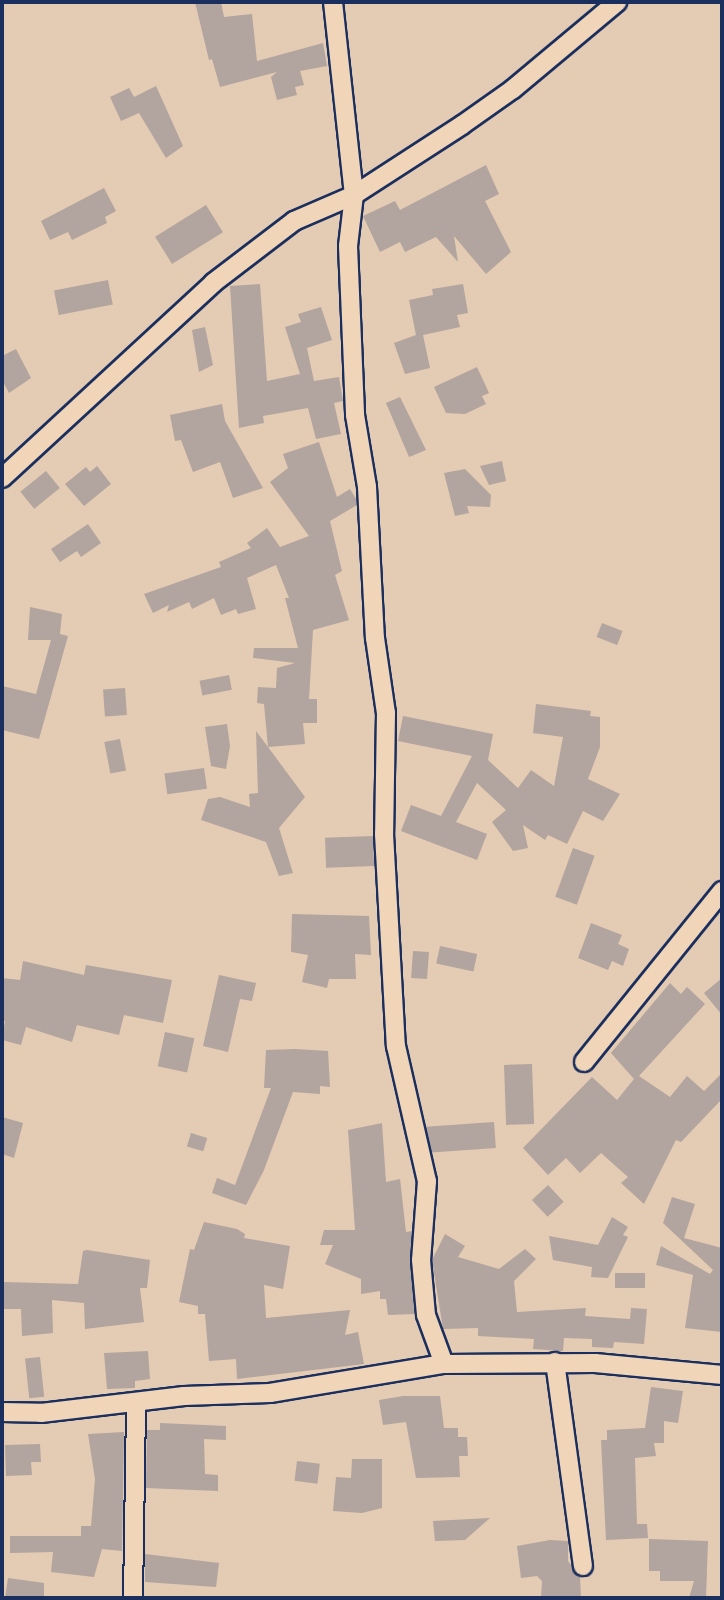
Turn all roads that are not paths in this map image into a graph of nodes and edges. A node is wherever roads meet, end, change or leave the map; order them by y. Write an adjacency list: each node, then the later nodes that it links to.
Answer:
1 (333, 2): 3 (street)
2 (617, 2): 3 (street)
3 (354, 195): 4 (street); 8 (street)
4 (2, 478)
5 (722, 891): 6 (street)
6 (584, 1062)
7 (555, 1362): 8 (street); 9 (street); 12 (street)
8 (444, 1364): 10 (street)
9 (722, 1375)
10 (136, 1405): 11 (street); 13 (street)
11 (2, 1412)
12 (583, 1566)
13 (133, 1598)

